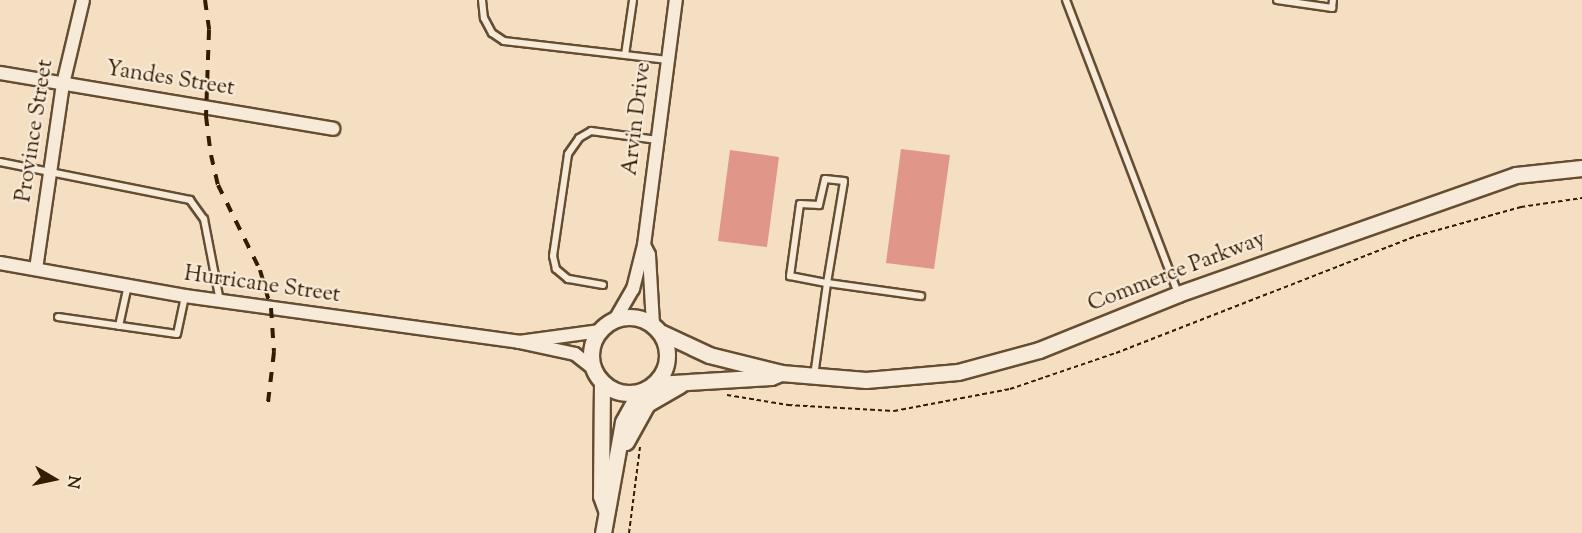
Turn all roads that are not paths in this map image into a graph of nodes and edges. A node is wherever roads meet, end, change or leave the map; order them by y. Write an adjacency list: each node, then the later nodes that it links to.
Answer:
1 (83, 0): 11 (street, Province Street)
2 (483, 0): 8 (lane)
3 (633, 0): 8 (lane)
4 (676, 0): 9 (street, Arvin Drive)
5 (1066, 0): 23 (lane)
6 (1277, 0): 7 (lane)
7 (1333, 0)
8 (625, 55): 9 (lane)
9 (668, 60): 13 (street, Arvin Drive)
10 (0, 73): 11 (street, Yandes Street)
11 (63, 84): 12 (street, Yandes Street); 16 (street, Province Street)
12 (333, 129)
13 (658, 140): 17 (street, Arvin Drive); 22 (lane)
14 (0, 162): 16 (lane)
15 (1582, 168): 23 (street, Commerce Parkway)
16 (50, 170): 19 (street, Province Street); 26 (lane)
17 (644, 245): 28 (street, Arvin Drive); 30 (street, Arvin Drive)
18 (0, 263): 19 (street, Hurricane Street)
19 (36, 269): 21 (street, Hurricane Street)
20 (827, 283): 20 (lane); 25 (lane); 35 (lane)
21 (128, 285): 24 (street, Hurricane Street); 29 (lane)
22 (603, 285)
23 (1178, 294): 35 (street, Commerce Parkway)
24 (185, 296): 26 (street, Hurricane Street); 29 (lane)
25 (921, 296)
26 (220, 301): 32 (street, Hurricane Street)
27 (58, 317): 29 (lane)
28 (616, 318): 30 (street); 31 (street, Arvin Drive)
29 (119, 326)
30 (657, 328): 34 (street, Commerce Parkway); 38 (street, Arvin Drive)
31 (600, 331): 32 (street, Hurricane Street); 33 (street)
32 (519, 342): 33 (street, Hurricane Street)
33 (593, 368): 37 (street)
34 (781, 373): 35 (street, Commerce Parkway); 36 (street, Commerce Parkway)
35 (814, 377)
36 (690, 380): 38 (street, Commerce Parkway); 40 (street)
37 (602, 382): 39 (street); 41 (street)
38 (655, 384): 39 (street)
39 (639, 393): 40 (street)
40 (616, 464): 41 (street)
41 (606, 510): 42 (street)
42 (603, 533)

